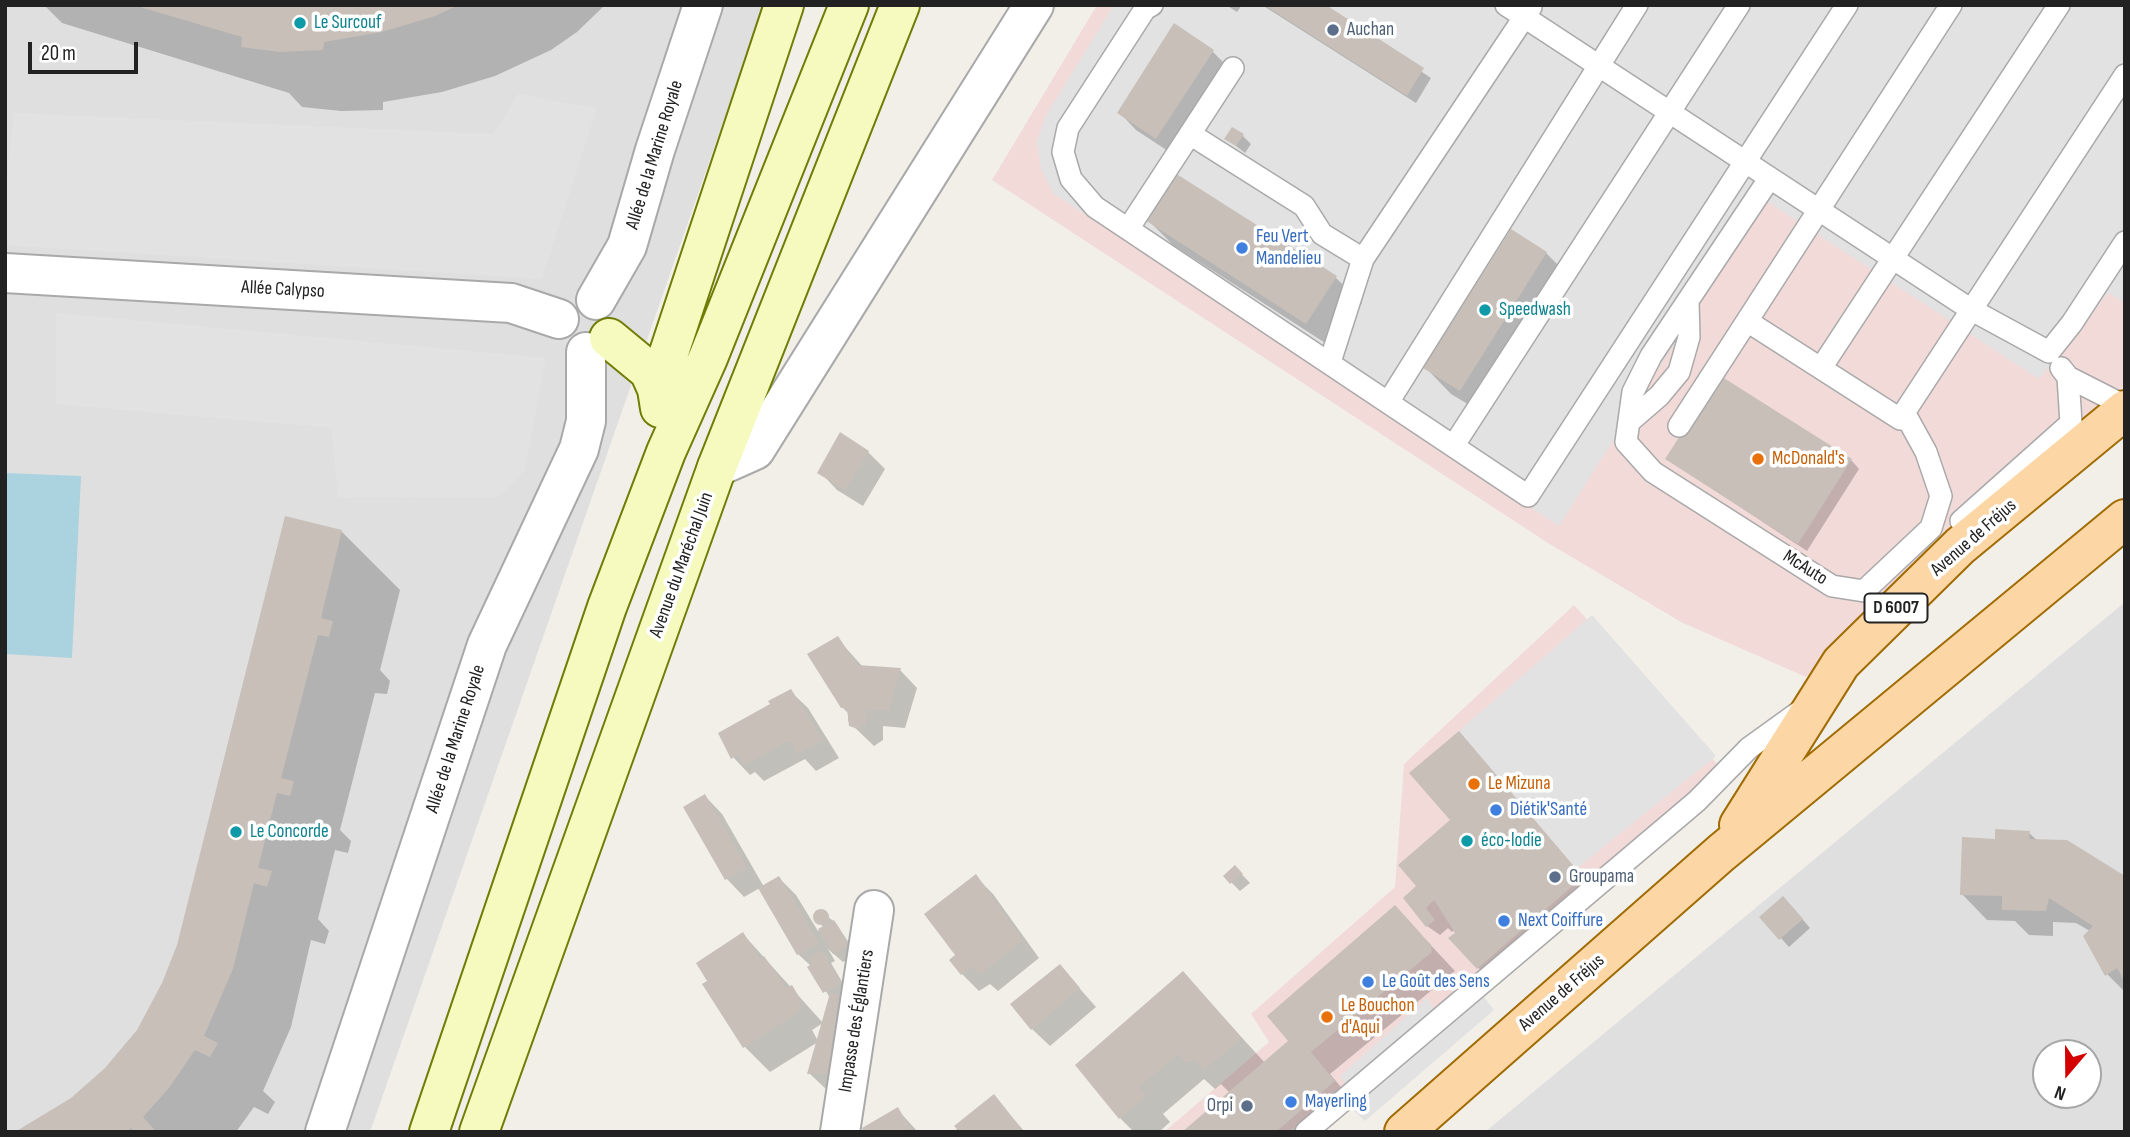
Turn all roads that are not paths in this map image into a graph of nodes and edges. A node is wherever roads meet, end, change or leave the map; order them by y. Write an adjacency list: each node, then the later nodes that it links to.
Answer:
1 (703, 5): 27 (street, Allée de la Marine Royale)
2 (784, 5): 37 (main road)
3 (849, 5): 44 (main road)
4 (900, 5): 45 (main road, Avenue du Maréchal Juin)
5 (1034, 5): 45 (street)
6 (1152, 5): 22 (lane)
7 (1506, 5): 13 (lane)
8 (1637, 5): 14 (lane)
9 (1739, 5): 17 (lane)
10 (1847, 5): 19 (lane)
11 (1951, 5): 21 (lane)
12 (2059, 5): 25 (lane)
13 (1528, 11): 14 (lane); 24 (lane)
14 (1598, 67): 17 (lane); 38 (lane)
15 (1233, 68): 18 (lane)
16 (2125, 75): 29 (lane)
17 (1669, 113): 19 (lane); 43 (lane)
18 (1190, 134): 22 (lane); 24 (lane)
19 (1745, 163): 20 (lane); 43 (lane)
20 (1769, 179): 21 (lane); 28 (lane, McAuto)
21 (1818, 210): 25 (lane); 31 (lane)
22 (1128, 229): 34 (lane)
23 (2125, 242): 33 (lane)
24 (1363, 259): 34 (lane)
25 (1894, 260): 29 (lane); 35 (lane)
26 (5, 273): 30 (street, Allée Calypso)
27 (596, 300): 30 (street); 32 (street)
28 (1688, 301): 41 (lane, McAuto); 41 (lane)
29 (1970, 309): 33 (lane); 40 (lane)
30 (559, 319): 32 (street)
31 (1747, 321): 35 (lane); 42 (lane)
32 (598, 345): 37 (main road); 51 (street, Allée de la Marine Royale)
33 (2049, 352): 36 (lane)
34 (1329, 362): 38 (lane)
35 (1821, 368): 40 (lane)
36 (2068, 377): 39 (lane); 47 (lane)
37 (657, 389): 44 (main road)
38 (1389, 401): 43 (lane)
39 (2125, 408): 47 (main road, Avenue de Fréjus / D 6007)
40 (1904, 412): 41 (lane, McAuto)
41 (1629, 422)
42 (1679, 426)
43 (1454, 445)
44 (666, 452): 52 (main road)
45 (716, 467): 53 (main road, Avenue du Maréchal Juin)
46 (2125, 519): 49 (main road, Avenue de Fréjus / D 6007)
47 (1960, 546): 48 (main road, Avenue de Fréjus / D 6007)
48 (1821, 696): 49 (main road, Avenue de Fréjus / D 6007); 55 (lane)
49 (1721, 853): 56 (main road, Avenue de Fréjus / D 6007)
50 (874, 910): 54 (street, Impasse des Églantiers)
51 (325, 1132)
52 (429, 1132)
53 (480, 1132)
54 (840, 1132)
55 (1306, 1132)
56 (1404, 1132)

